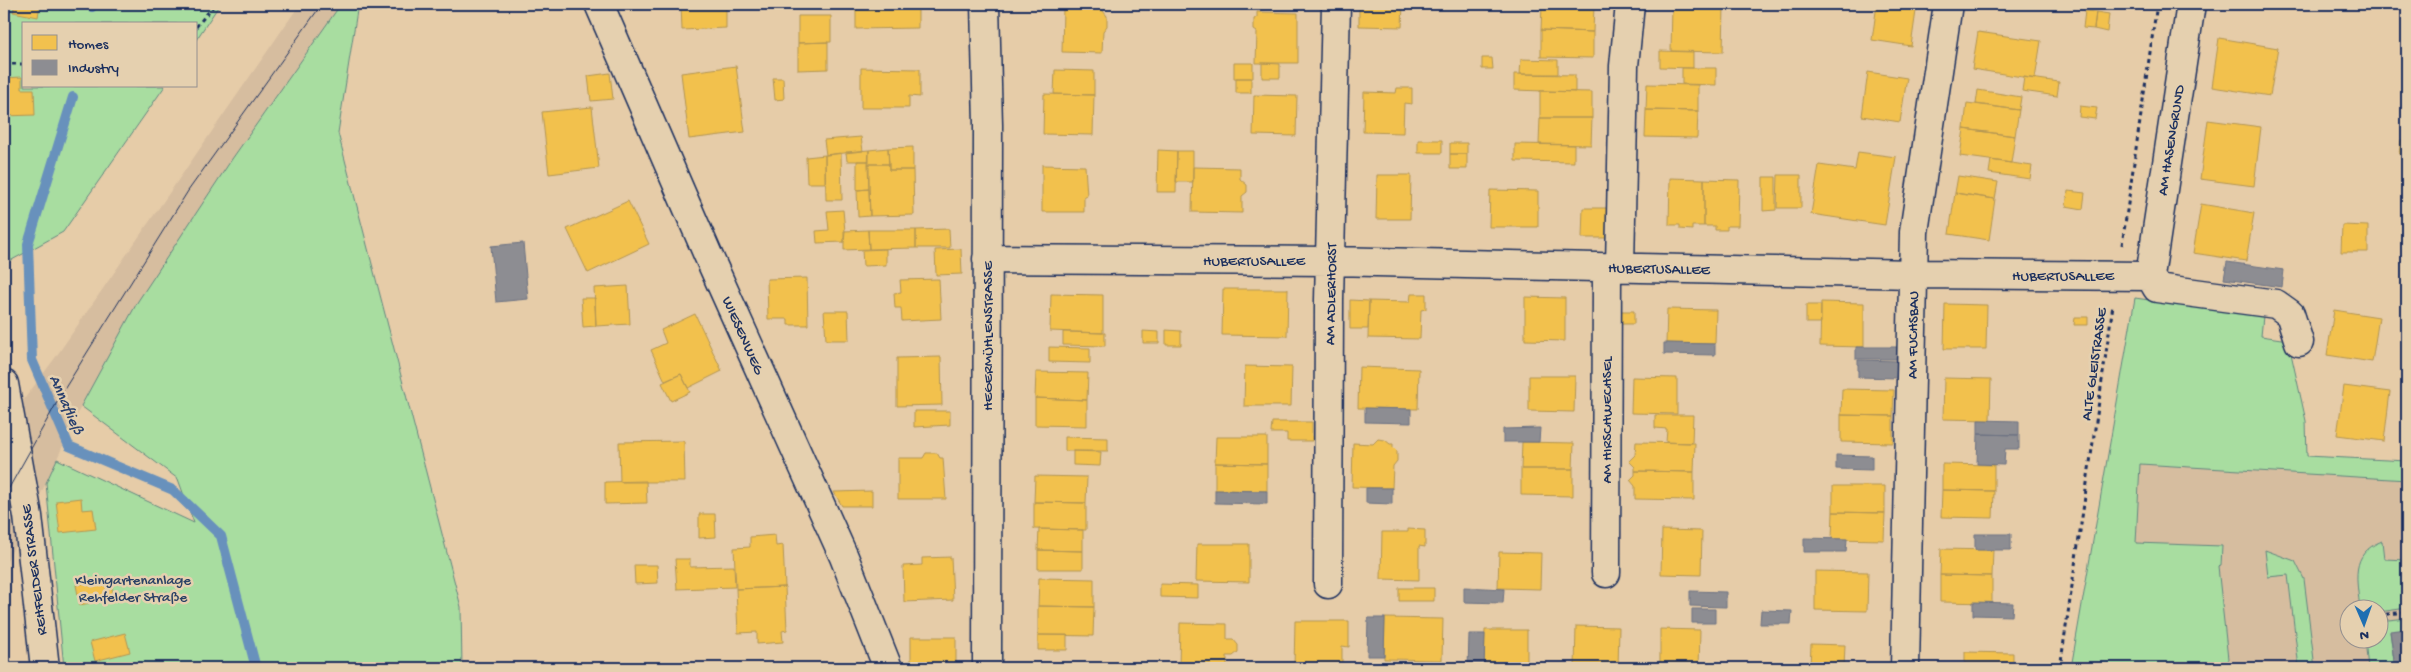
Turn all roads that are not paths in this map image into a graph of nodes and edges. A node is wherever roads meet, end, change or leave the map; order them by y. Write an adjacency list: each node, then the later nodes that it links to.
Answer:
1 (599, 4): 17 (street, WIESENWEG)
2 (985, 4): 7 (street, HEGERMÜHLENSTRASSE)
3 (1336, 4): 8 (street, AM ADLERHORST)
4 (1630, 4): 9 (street, AM HIRSCHWECHSEL)
5 (1948, 4): 10 (street, AM FUCHSBAU)
6 (2191, 4): 11 (street, AM HASENGRUND)
7 (988, 259): 8 (street, HUBERTUSALLEE); 18 (street, HEGERMÜHLENSTRASSE)
8 (1332, 261): 9 (street, HUBERTUSALLEE); 15 (street, AM ADLERHORST)
9 (1614, 267): 10 (street, HUBERTUSALLEE); 14 (street, AM HIRSCHWECHSEL)
10 (1913, 274): 11 (street, HUBERTUSALLEE); 19 (street, AM FUCHSBAU)
11 (2150, 276): 12 (street)
12 (2299, 342)
13 (4, 384): 16 (street, REHFELDER STRASSE)
14 (1606, 573)
15 (1328, 584)
16 (45, 668)
17 (888, 668)
18 (987, 668)
19 (1905, 668)

